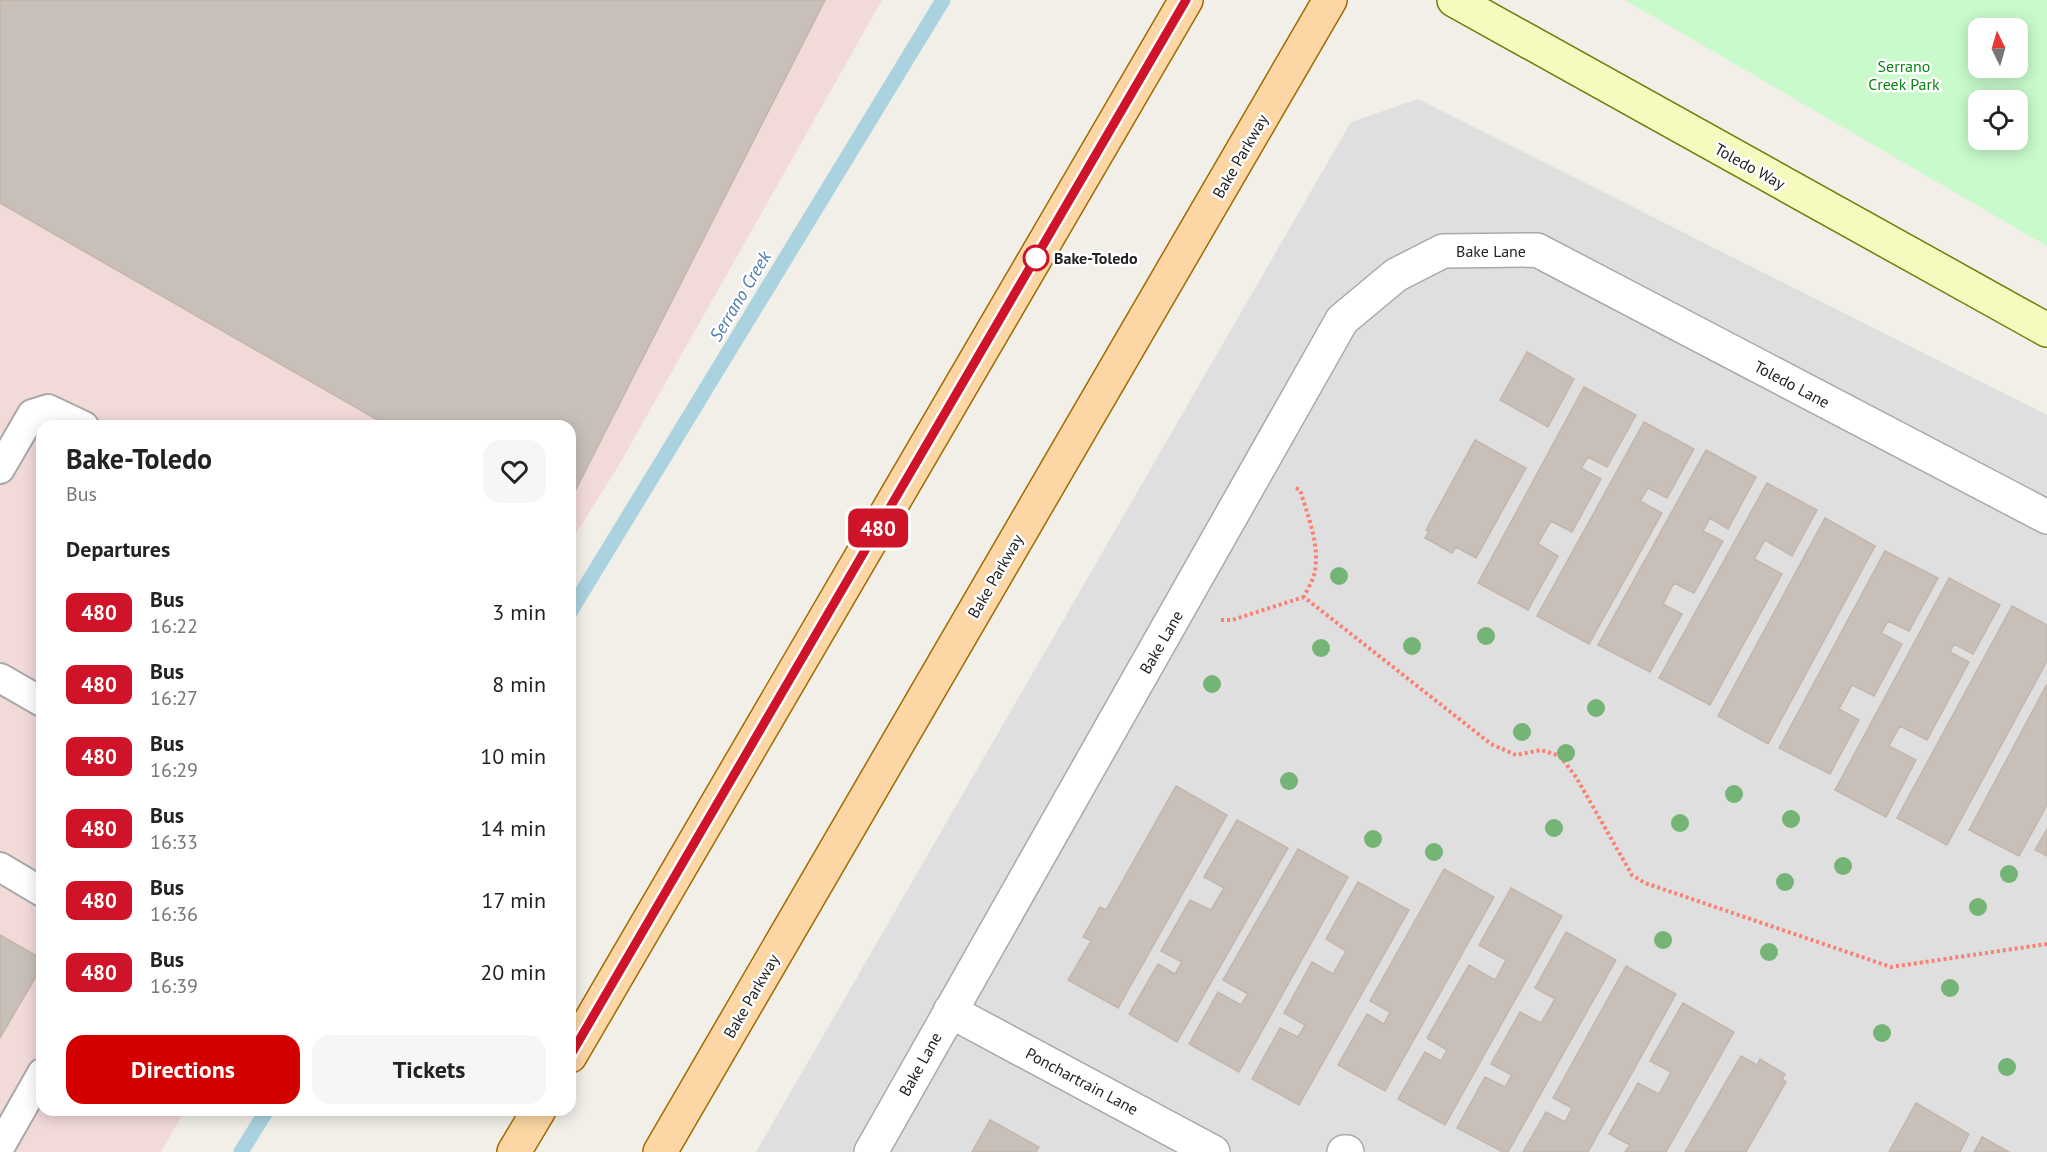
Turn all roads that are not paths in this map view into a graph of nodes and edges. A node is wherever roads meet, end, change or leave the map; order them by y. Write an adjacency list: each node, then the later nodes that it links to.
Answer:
1 (1186, 0): 14 (main road)
2 (1330, 0): 19 (main road, Bake Parkway)
3 (1454, 0): 5 (main road, Toledo Way)
4 (1537, 250): 8 (street, Toledo Lane); 13 (street, Bake Lane)
5 (2047, 330)
6 (71, 420): 7 (lane)
7 (0, 469)
8 (2047, 517)
9 (0, 678): 10 (lane)
10 (36, 699)
11 (0, 867): 12 (lane)
12 (36, 888)
13 (950, 1011): 20 (street, Bake Lane); 21 (street, Ponchartrain Lane)
14 (576, 1046)
15 (36, 1083): 17 (lane)
16 (535, 1116): 18 (main road)
17 (0, 1146)
18 (514, 1152)
19 (660, 1152)
20 (871, 1152)
21 (1213, 1152)

